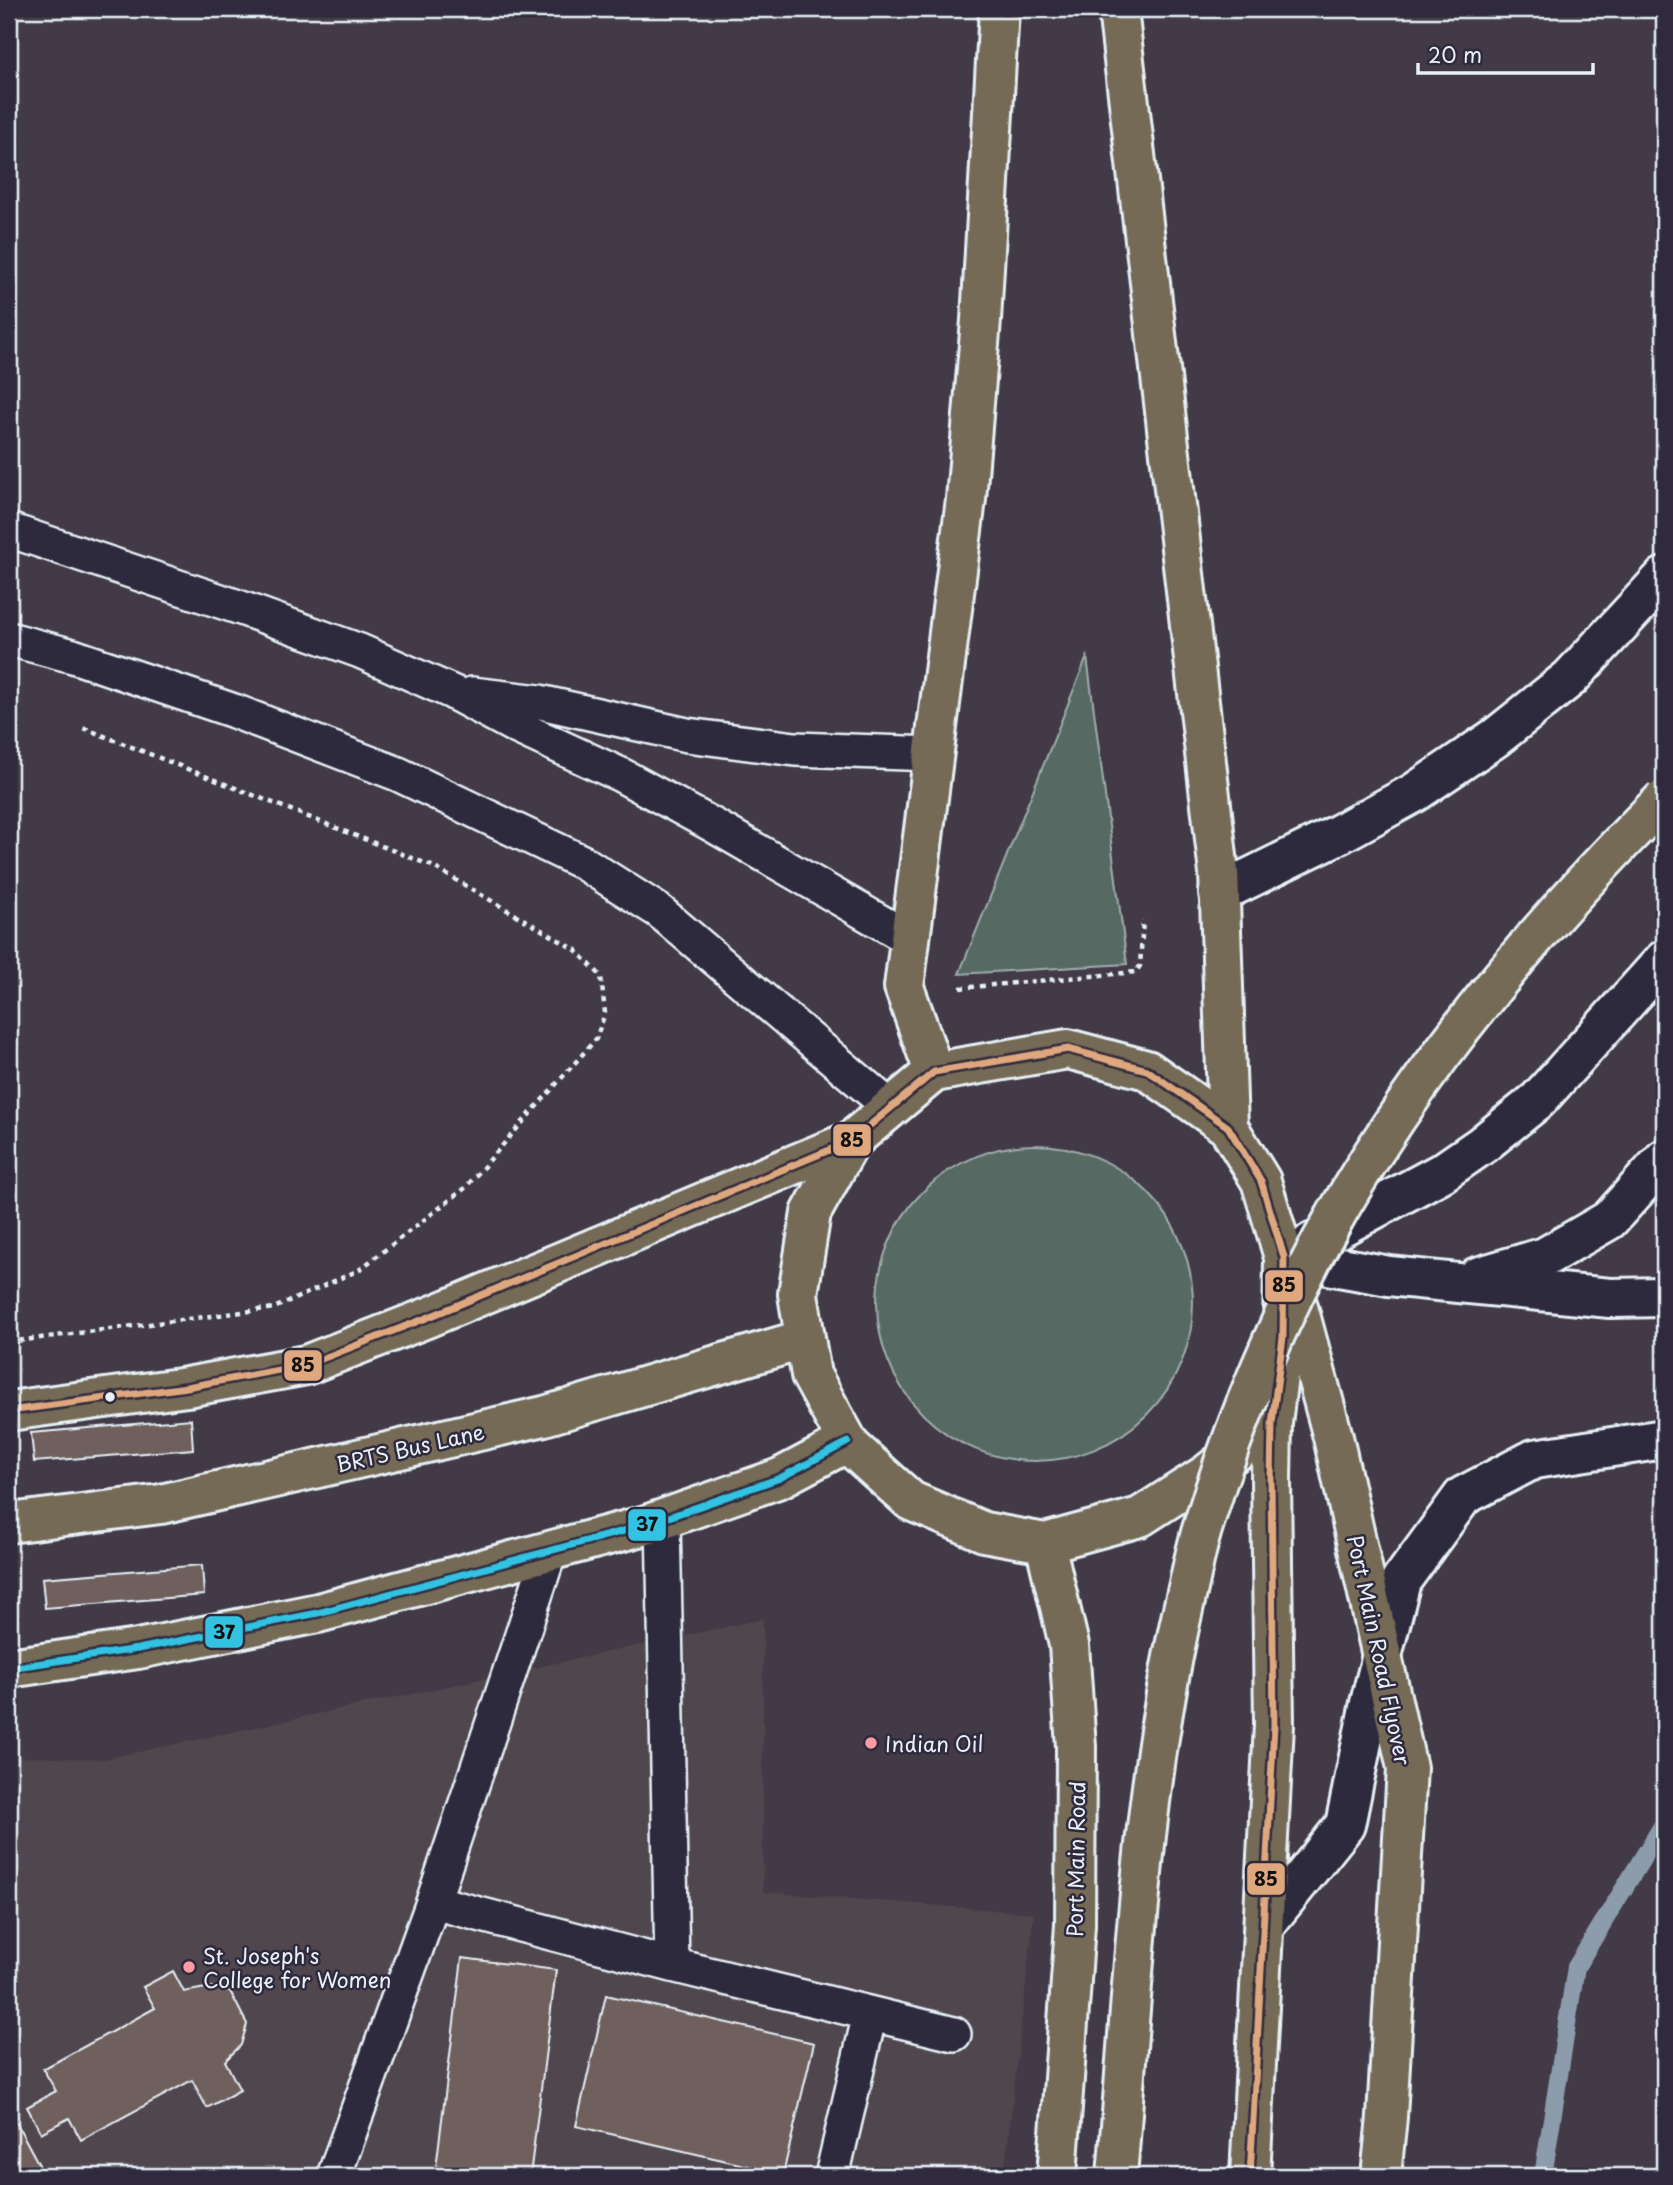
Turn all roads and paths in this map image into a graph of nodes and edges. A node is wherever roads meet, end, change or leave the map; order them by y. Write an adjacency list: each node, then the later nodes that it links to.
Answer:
1 (999, 9): 8 (main road)
2 (1118, 9): 10 (main road)
3 (9, 530): 6 (lane)
4 (1664, 577): 10 (main road)
5 (9, 639): 16 (lane)
6 (452, 692): 8 (lane); 12 (lane)
7 (79, 726): 24 (path)
8 (934, 754): 12 (main road)
9 (1664, 799): 43 (main road, bridge)
10 (1219, 893): 17 (main road)
11 (1143, 920): 14 (path)
12 (910, 939): 15 (main road)
13 (1664, 960): 20 (main road)
14 (960, 988)
15 (933, 1072): 16 (main road); 17 (main road)
16 (891, 1108): 18 (main road)
17 (1228, 1127): 20 (main road, Port Main Road Flyover)
18 (851, 1142): 23 (main road); 25 (main road)
19 (1664, 1159): 21 (main road)
20 (1284, 1257): 21 (main road); 26 (main road); 33 (main road, Port Main Road Flyover)
21 (1458, 1283): 22 (main road)
22 (1664, 1297)
23 (805, 1339): 28 (main road); 30 (main road, BRTS Bus Lane)
24 (9, 1342)
25 (9, 1411)
26 (1272, 1423): 31 (main road); 36 (main road)
27 (1664, 1438): 33 (main road)
28 (848, 1442): 29 (main road); 31 (main road)
29 (663, 1520): 32 (main road); 37 (lane)
30 (9, 1523)
31 (1045, 1543): 42 (main road, Port Main Road)
32 (550, 1551): 34 (main road); 35 (lane)
33 (1382, 1656): 36 (main road); 45 (main road, Port Main Road Flyover)
34 (9, 1668)
35 (433, 1902): 37 (lane); 40 (lane)
36 (1264, 1926): 44 (main road)
37 (672, 1965): 38 (lane)
38 (870, 2014): 39 (lane); 41 (lane)
39 (954, 2034)
40 (334, 2176)
41 (832, 2176)
42 (1057, 2176)
43 (1116, 2176)
44 (1250, 2176)
45 (1381, 2176)

